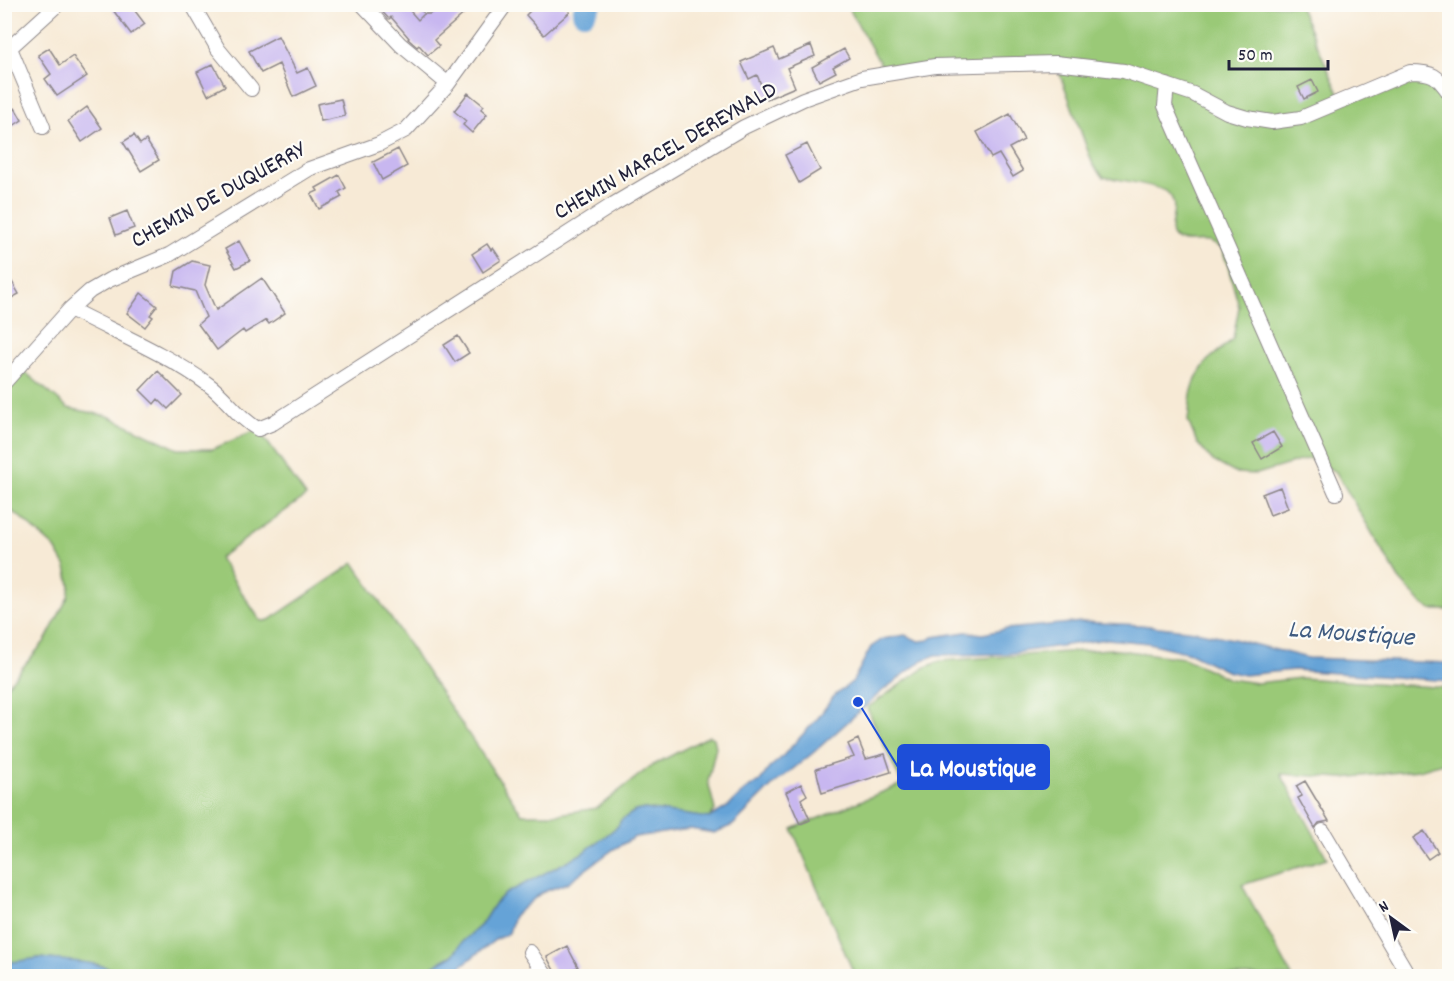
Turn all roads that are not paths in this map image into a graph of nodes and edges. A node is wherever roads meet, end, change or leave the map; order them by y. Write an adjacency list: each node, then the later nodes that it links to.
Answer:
1 (58, 4): 5 (street)
2 (192, 4): 8 (street)
3 (362, 4): 6 (street)
4 (506, 4): 6 (street, CHEMIN DE DUQUERRY)
5 (7, 50): 10 (street)
6 (448, 84): 11 (street, CHEMIN DE DUQUERRY)
7 (1167, 85): 9 (street, CHEMIN MARCEL DEREYNALD); 11 (street, CHEMIN MARCEL DEREYNALD); 13 (street)
8 (251, 89)
9 (1449, 94)
10 (43, 127)
11 (70, 309): 12 (street, CHEMIN DE DUQUERRY)
12 (4, 383)
13 (1336, 493)
14 (1323, 831): 17 (street)
15 (530, 952): 16 (street)
16 (546, 976)
17 (1409, 976)

